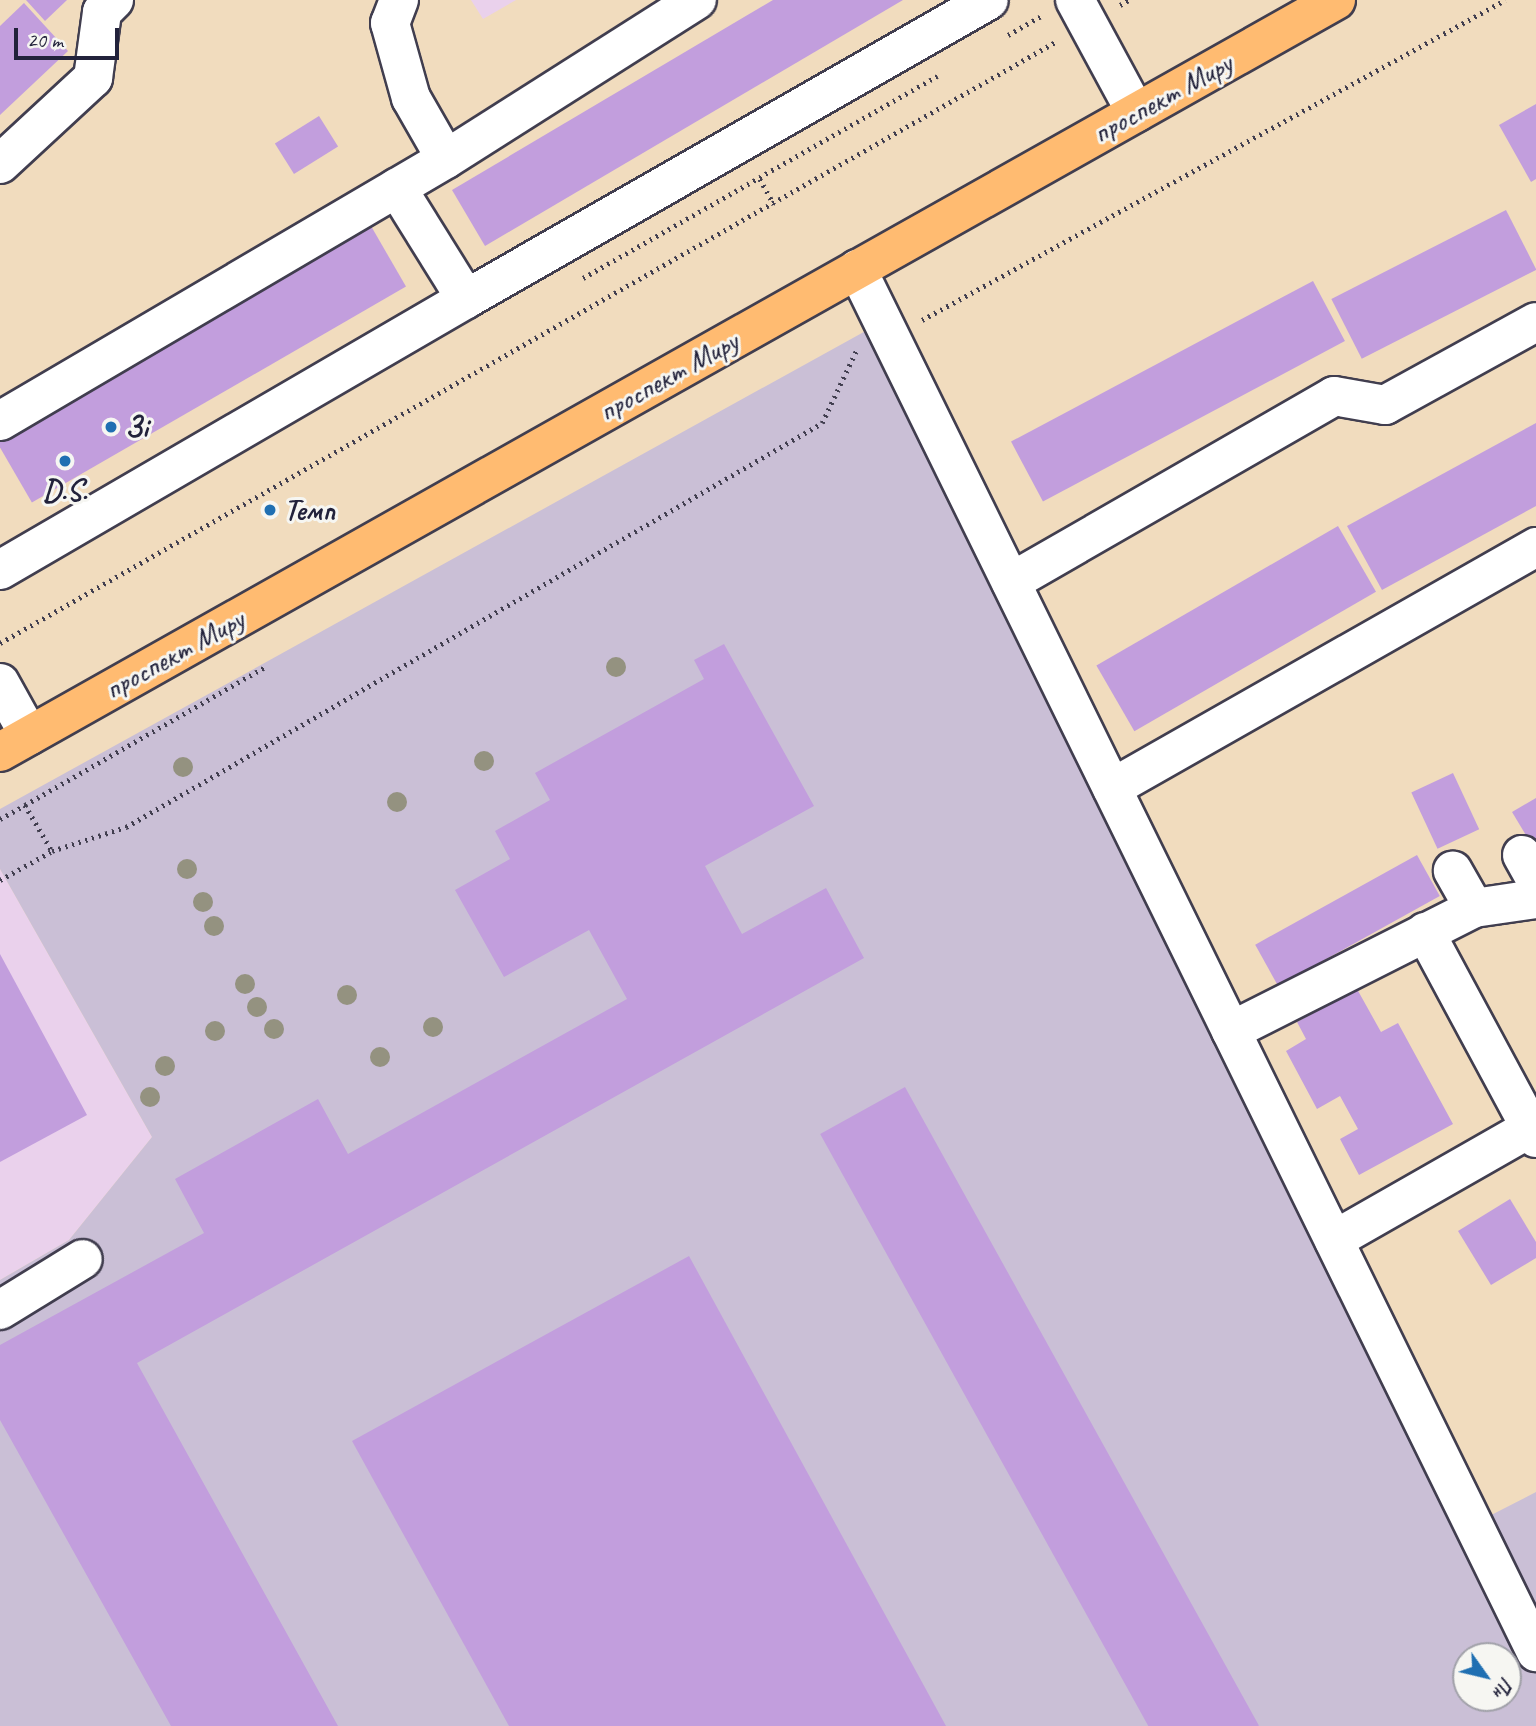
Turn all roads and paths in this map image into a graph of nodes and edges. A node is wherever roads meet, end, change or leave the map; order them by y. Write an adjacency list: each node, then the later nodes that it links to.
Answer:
1 (114, 0): 11 (street)
2 (399, 0): 10 (street)
3 (697, 0): 10 (street)
4 (989, 0): 16 (street)
5 (1129, 0): 8 (path)
6 (1336, 0): 9 (main road, проспект Миру)
7 (1505, 0): 18 (path)
8 (1081, 12): 9 (street); 14 (path)
9 (1136, 113): 15 (main road, проспект Миру)
10 (446, 159): 13 (street)
11 (0, 163)
12 (760, 179): 14 (path)
13 (397, 188): 16 (street); 19 (street)
14 (774, 204): 23 (path)
15 (857, 270): 18 (street); 26 (main road, проспект Миру)
16 (466, 299): 21 (street)
17 (1536, 322): 22 (street)
18 (891, 337): 22 (street); 30 (path)
19 (0, 421)
20 (1531, 562): 27 (street)
21 (0, 570)
22 (1011, 582): 27 (street)
23 (0, 643)
24 (267, 666): 28 (path)
25 (0, 683): 26 (street)
26 (15, 743)
27 (1112, 788): 36 (street)
28 (25, 804): 29 (path); 30 (path)
29 (0, 818)
30 (52, 851): 32 (path)
31 (1452, 871): 34 (street)
32 (0, 880)
33 (1536, 899): 34 (street)
34 (1474, 908): 35 (street)
35 (1425, 932): 36 (street); 37 (street)
36 (1231, 1031): 38 (street)
37 (1533, 1133): 38 (street)
38 (1334, 1240): 41 (street)
39 (83, 1259): 40 (street)
40 (0, 1310)
41 (1536, 1652)

